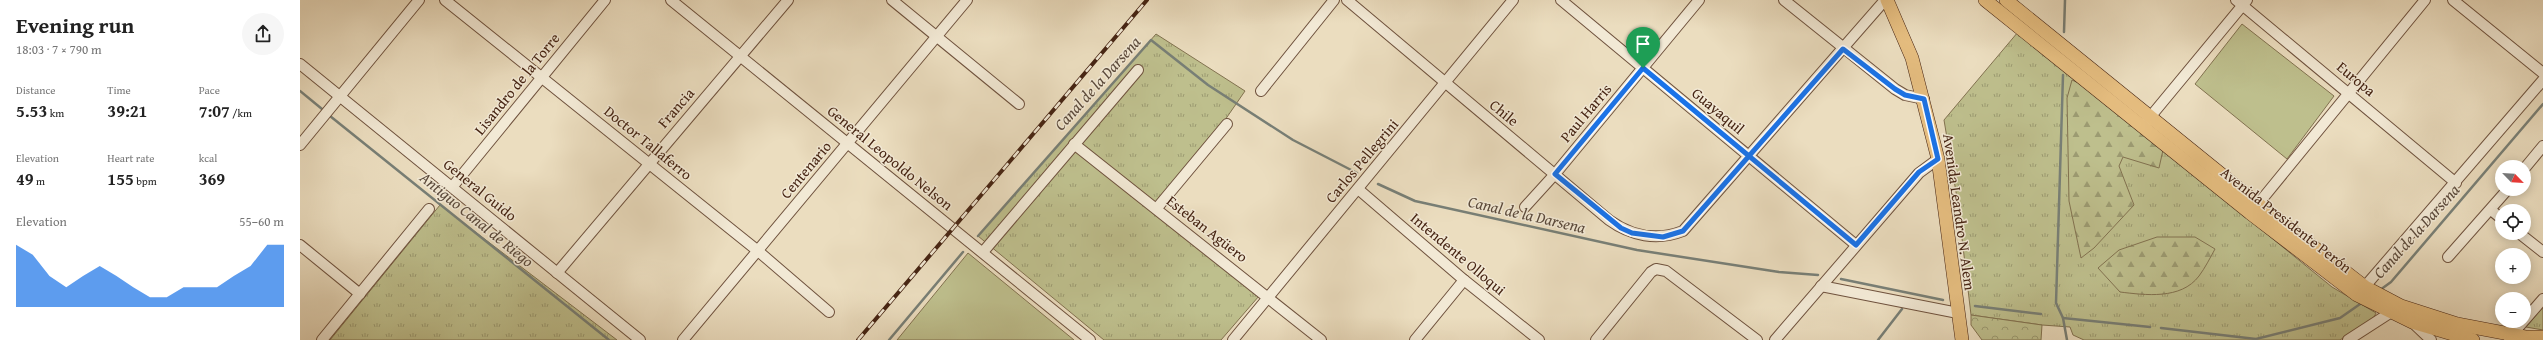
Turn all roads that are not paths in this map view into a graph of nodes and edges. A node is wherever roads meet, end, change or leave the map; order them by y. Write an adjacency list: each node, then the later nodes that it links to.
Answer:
1 (420, 0): 33 (street)
2 (445, 0): 28 (street, Doctor Tallaferro)
3 (605, 0): 28 (street, Lisandro de la Torre)
4 (671, 0): 23 (street, General Leopoldo Nelson)
5 (788, 0): 23 (street, Francia)
6 (892, 0): 21 (street)
7 (967, 0): 21 (street, Centenario)
8 (1334, 0): 31 (street)
9 (1347, 0): 30 (street, Chile)
10 (1514, 0): 30 (street, Carlos Pellegrini)
11 (1561, 0): 25 (street, Guayaquil)
12 (1699, 0): 25 (street, Paul Harris)
13 (1784, 0): 22 (street)
14 (1886, 0): 22 (street, Chile); 34 (main road, Avenida Leandro N. Alem)
15 (1985, 0): 20 (main road, Avenida Presidente Perón)
16 (2006, 0): 20 (main road, Avenida Presidente Perón)
17 (2425, 0): 32 (street)
18 (2453, 0): 27 (street)
19 (2242, 2): 32 (street, Europa); 36 (street)
20 (2025, 24): 36 (main road, Avenida Presidente Perón)
21 (936, 36): 35 (street); 38 (street, Centenario)
22 (1843, 49): 34 (street); 42 (street, Chile)
23 (741, 56): 38 (street, General Leopoldo Nelson); 45 (street, Francia)
24 (300, 64): 33 (street, General Guido)
25 (1643, 68): 42 (street, Guayaquil); 46 (street, Paul Harris)
26 (1138, 70): 40 (street)
27 (2543, 73)
28 (542, 77): 45 (street, Doctor Tallaferro); 48 (street, Lisandro de la Torre)
29 (2543, 80): 47 (street)
30 (1445, 83): 46 (street, Chile); 49 (street, Carlos Pellegrini)
31 (1261, 91)
32 (2349, 92): 47 (street, Europa); 54 (street)
33 (340, 96): 39 (street); 48 (street, General Guido)
34 (1924, 99): 43 (main road, Avenida Leandro N. Alem)
35 (1019, 104)
36 (2146, 123): 54 (main road, Avenida Presidente Perón)
37 (1227, 124): 52 (street)
38 (848, 143): 60 (street, Centenario); 61 (street, General Leopoldo Nelson)
39 (300, 144)
40 (1074, 144): 52 (street, Esteban Agüero); 61 (street)
41 (2543, 146): 44 (street)
42 (1750, 156): 46 (street, Chile); 59 (street, Guayaquil)
43 (1938, 159): 59 (street); 74 (main road, Avenida Leandro N. Alem)
44 (2531, 161)
45 (649, 163): 60 (street, Doctor Tallaferro); 64 (street, Francia)
46 (1555, 174): 51 (street, Paul Harris)
47 (2456, 183): 67 (street)
48 (452, 186): 64 (street, General Guido)
49 (1358, 190): 65 (street, Intendente Olloqui); 69 (street, Carlos Pellegrini)
50 (2502, 196): 55 (street)
51 (1525, 207)
52 (1156, 208): 69 (street, Esteban Agüero)
53 (429, 209): 68 (street)
54 (2254, 209): 67 (main road, Avenida Presidente Perón)
55 (2491, 210): 56 (street); 63 (street)
56 (2495, 213)
57 (2528, 240): 62 (street)
58 (300, 245): 68 (street)
59 (1856, 245): 66 (street)
60 (758, 251): 72 (street, Doctor Tallaferro); 80 (street, Centenario)
61 (983, 252): 81 (street, General Leopoldo Nelson)
62 (2543, 252)
63 (2448, 258)
64 (557, 273): 79 (street, General Guido)
65 (1464, 280): 84 (street); 85 (street, Intendente Olloqui)
66 (1821, 286): 74 (street); 88 (street)
67 (2361, 291): 71 (main road, Avenida Presidente Perón); 73 (main road, Avenida Presidente Perón)
68 (360, 294): 78 (street)
69 (1268, 297): 82 (street, Carlos Pellegrini); 83 (street, Esteban Agüero)
70 (2543, 299): 76 (street)
71 (2401, 306): 73 (street); 75 (main road, Avenida Presidente Perón); 76 (main road)
72 (829, 312)
73 (2389, 312): 75 (main road, Avenida Presidente Perón); 91 (street)
74 (1958, 315): 89 (main road, Avenida Leandro N. Alem); 90 (main road, Avenida Leandro N. Alem)
75 (2412, 322): 92 (street); 93 (main road)
76 (2510, 337): 77 (main road)
77 (2543, 337)
78 (322, 340)
79 (640, 340)
80 (683, 340)
81 (1090, 340)
82 (1233, 340)
83 (1321, 340)
84 (1415, 340)
85 (1539, 340)
86 (1596, 340): 87 (street)
87 (1757, 340)
88 (1775, 340)
89 (1962, 340)
90 (1970, 340)
91 (2348, 340)
92 (2431, 340)
93 (2473, 340)

